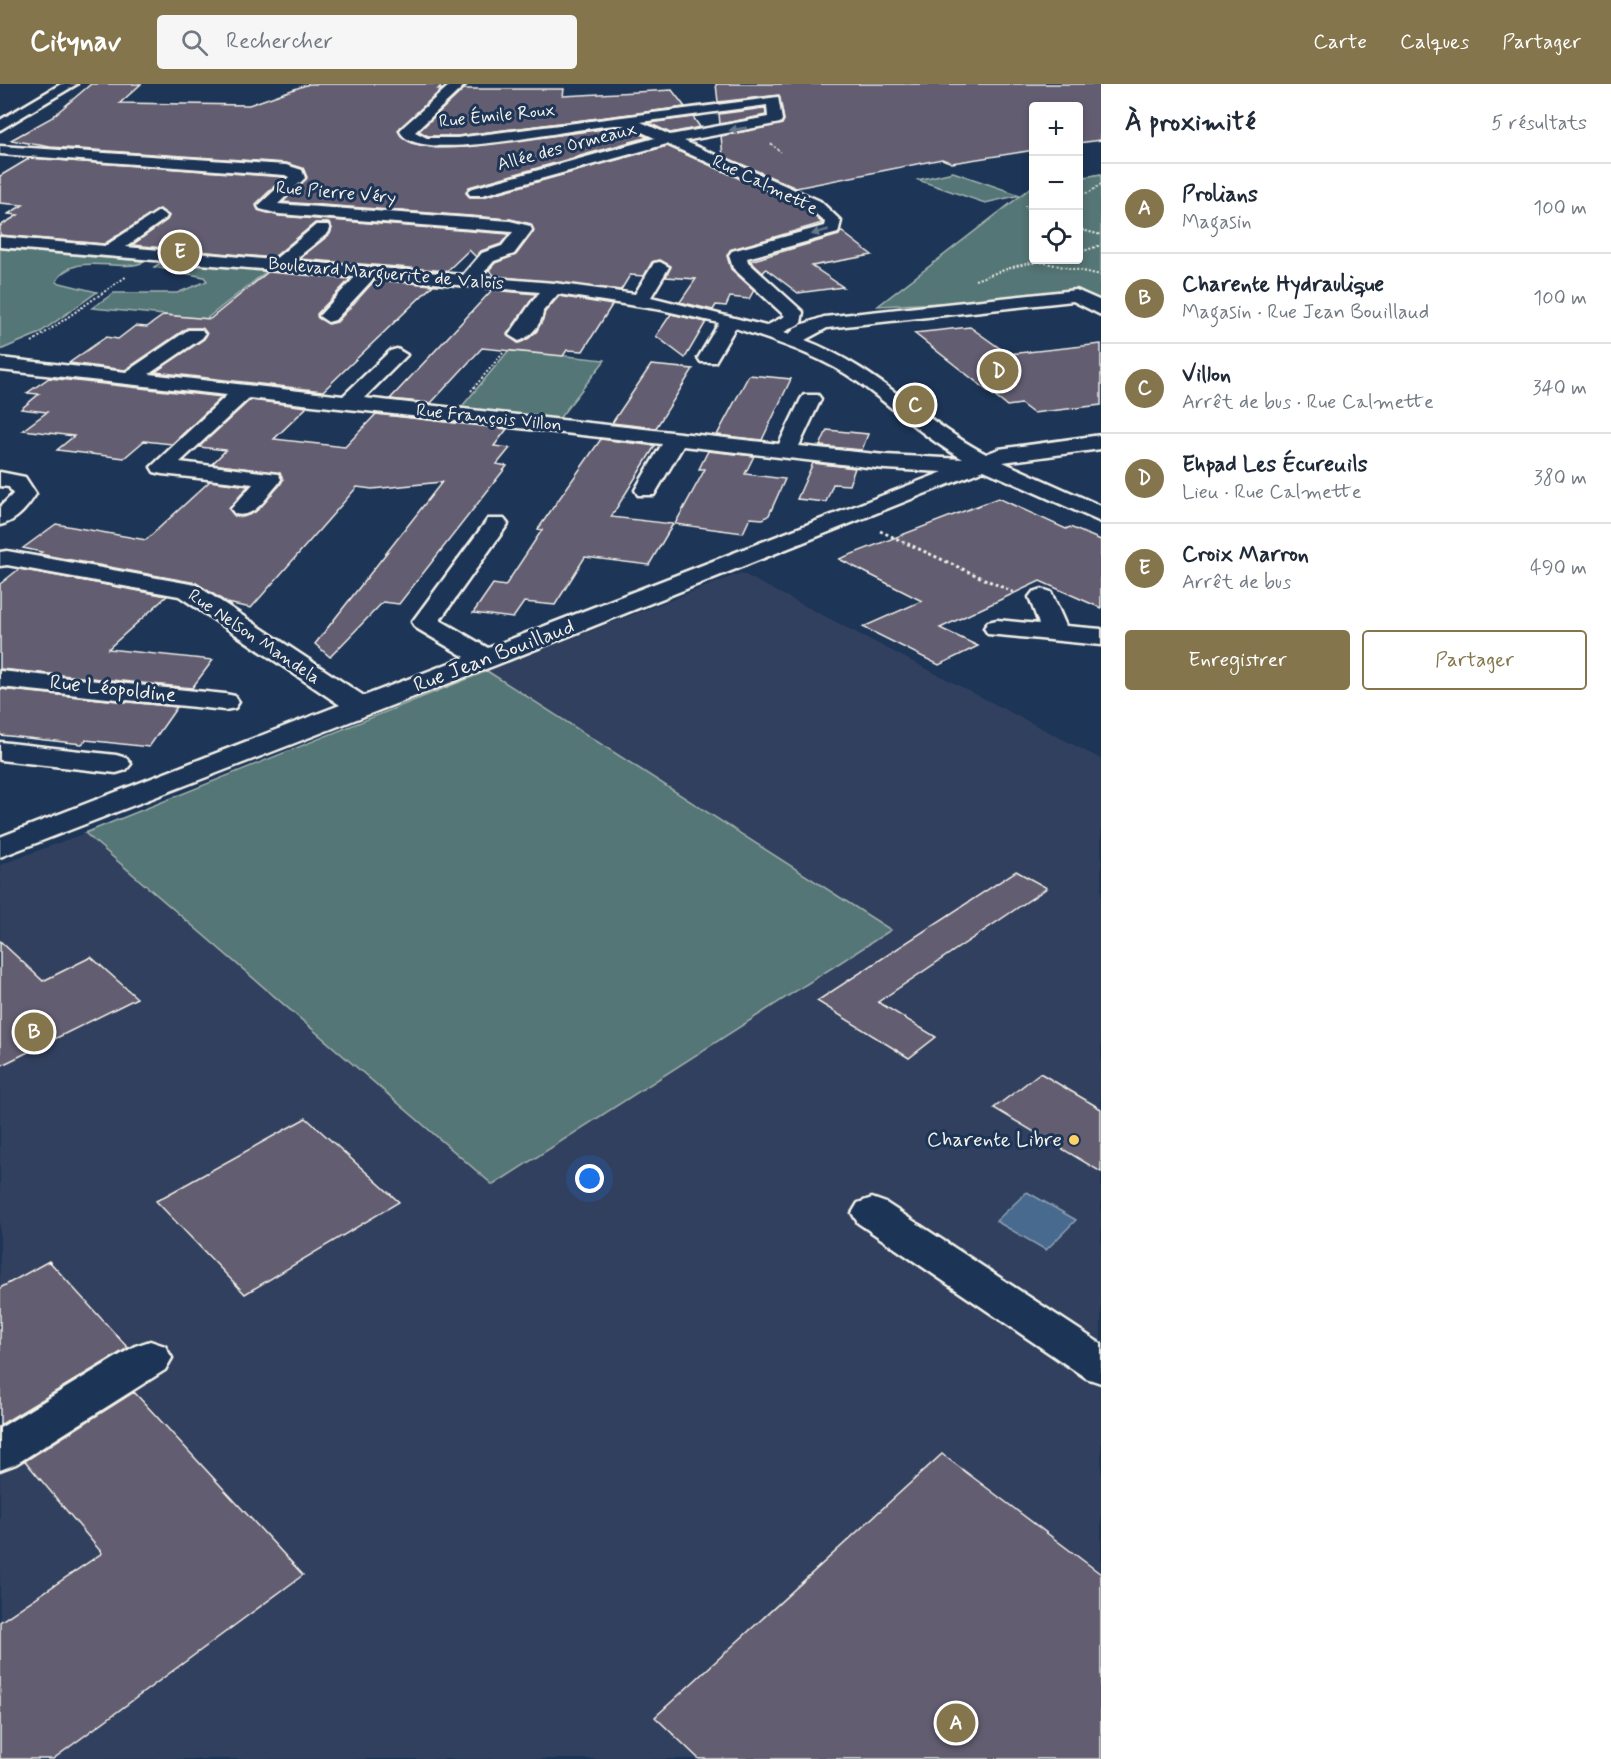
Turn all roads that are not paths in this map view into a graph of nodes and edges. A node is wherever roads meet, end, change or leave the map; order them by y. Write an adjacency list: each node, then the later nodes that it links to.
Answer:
1 (70, 84): 5 (street)
2 (459, 84): 7 (street, Rue Émile Roux)
3 (771, 84): 4 (street)
4 (773, 100): 7 (street, Rue Émile Roux); 9 (street, Allée des Ormeaux, one-way to 9)
5 (40, 102): 6 (street); 8 (street)
6 (10, 103)
7 (625, 120): 9 (street)
8 (0, 126)
9 (669, 139): 11 (street, Allée des Ormeaux); 25 (street, Rue Calmette, one-way to 25)
10 (0, 150): 19 (street, Rue Pierre Véry)
11 (476, 192)
12 (159, 216): 15 (street)
13 (322, 229): 16 (street)
14 (0, 242): 15 (street, Boulevard Marguerite de Valois)
15 (109, 251): 16 (street, Boulevard Marguerite de Valois)
16 (278, 265): 18 (street, Boulevard Marguerite de Valois)
17 (660, 267): 21 (street)
18 (369, 273): 19 (street, Boulevard Marguerite de Valois); 23 (street)
19 (466, 281): 20 (street, Boulevard Marguerite de Valois)
20 (554, 288): 21 (street, Boulevard Marguerite de Valois); 27 (street)
21 (641, 299): 24 (street, Boulevard Marguerite de Valois)
22 (1101, 309): 28 (street)
23 (328, 316)
24 (730, 321): 25 (street, Boulevard Marguerite de Valois); 30 (street)
25 (768, 332): 28 (street)
26 (195, 334): 32 (street)
27 (519, 335)
28 (792, 341): 39 (street)
29 (397, 355): 35 (street)
30 (708, 358)
31 (3, 365): 32 (street, Rue François Villon)
32 (131, 378): 33 (street, Rue François Villon)
33 (244, 391): 35 (street, Rue François Villon); 42 (street)
34 (811, 399): 38 (street)
35 (348, 402): 36 (street, Rue François Villon)
36 (676, 439): 38 (street, Rue François Villon); 41 (street)
37 (1101, 442): 39 (street, Rue Jean Bouillaud)
38 (786, 451): 39 (street, Rue François Villon)
39 (982, 464): 43 (street); 51 (street, Rue Jean Bouillaud)
40 (0, 479): 44 (street)
41 (646, 490)
42 (243, 509)
43 (1101, 514)
44 (0, 518)
45 (495, 524): 51 (street)
46 (0, 559): 54 (street, Rue Nelson Mandela)
47 (1044, 602): 49 (street)
48 (997, 628): 49 (street)
49 (1055, 633): 50 (street)
50 (1100, 639)
51 (487, 659): 54 (street, Rue Jean Bouillaud)
52 (0, 679): 53 (street, Rue Léopoldine)
53 (225, 702)
54 (360, 707): 57 (street, Rue Jean Bouillaud)
55 (0, 751): 56 (street)
56 (116, 764)
57 (0, 848)
58 (872, 1213): 60 (street)
59 (150, 1358): 61 (street)
60 (1101, 1366)
61 (0, 1451)

